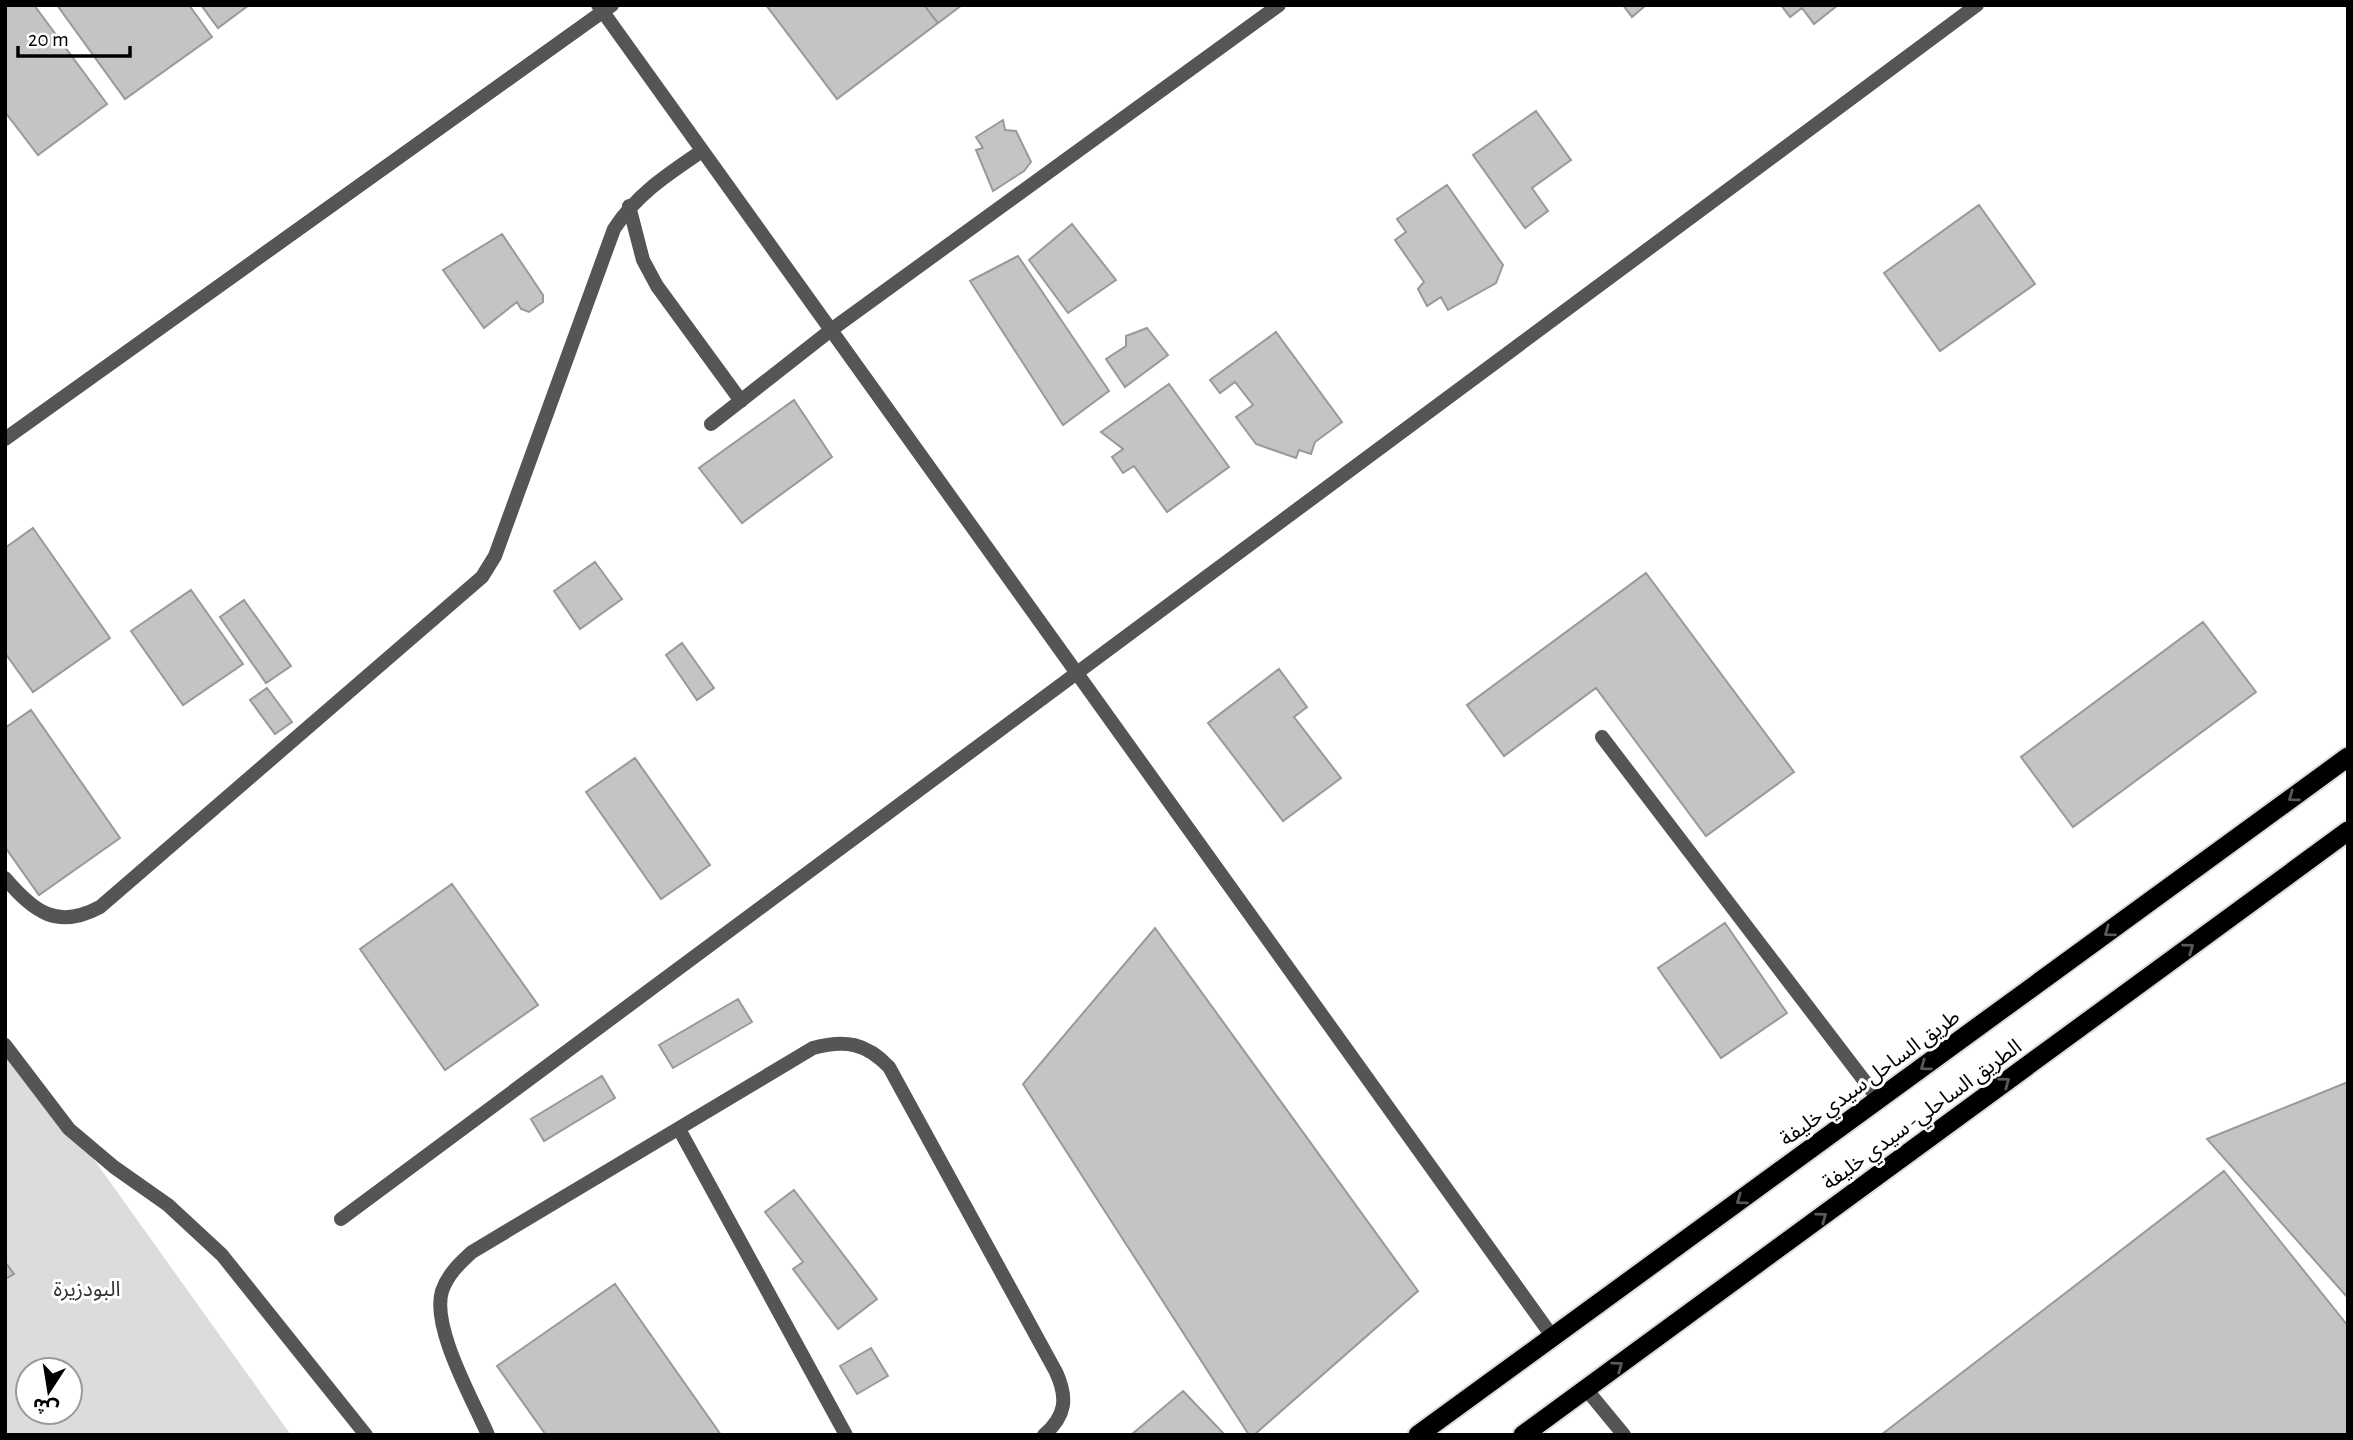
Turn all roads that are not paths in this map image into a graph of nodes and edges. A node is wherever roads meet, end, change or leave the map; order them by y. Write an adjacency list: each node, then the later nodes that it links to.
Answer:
1 (1279, 5): 6 (street)
2 (1977, 5): 10 (street)
3 (604, 7): 4 (street); 9 (street)
4 (702, 150): 5 (street); 6 (street)
5 (629, 206): 7 (street); 14 (street)
6 (831, 330): 7 (street); 10 (street)
7 (741, 401): 8 (street)
8 (710, 424)
9 (5, 439)
10 (1077, 673): 18 (street); 19 (street)
11 (1602, 737): 16 (street)
12 (2348, 757): 16 (highway, طريق الساحل سيدي خليفة, one-way to 16)
13 (2348, 831): 20 (highway, الطريق الساحلي- سيدي خليفة, one-way to 13)
14 (5, 878)
15 (5, 1045): 21 (street)
16 (1879, 1100): 19 (highway, طريق الساحل سيدي خليفة, one-way to 19)
17 (678, 1129): 22 (street); 23 (street); 24 (street)
18 (341, 1219)
19 (1552, 1336): 25 (highway, طريق الساحل سيدي خليفة)
20 (1586, 1390): 26 (highway, الطريق الساحلي- سيدي خليفة); 27 (street)
21 (366, 1435)
22 (488, 1435)
23 (846, 1435)
24 (1044, 1435)
25 (1418, 1435)
26 (1524, 1435)
27 (1624, 1435)

